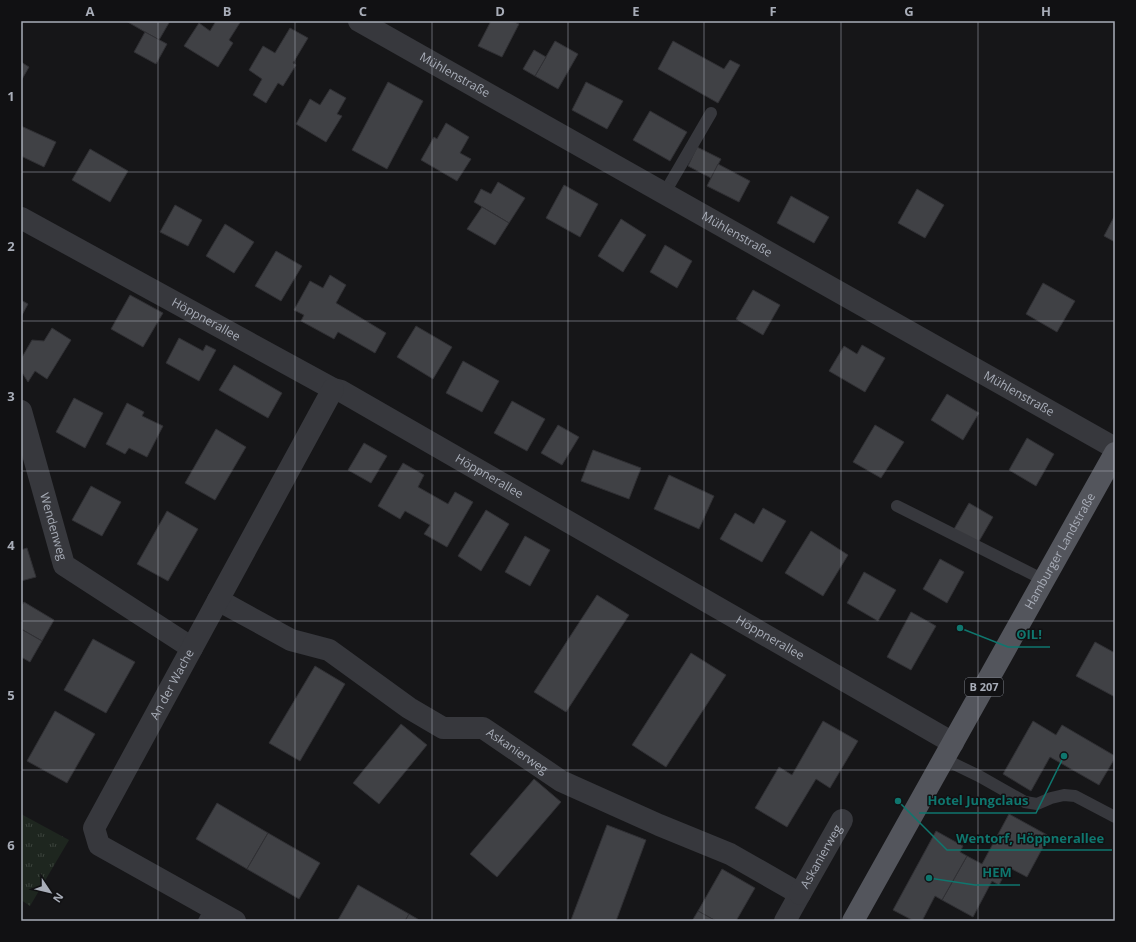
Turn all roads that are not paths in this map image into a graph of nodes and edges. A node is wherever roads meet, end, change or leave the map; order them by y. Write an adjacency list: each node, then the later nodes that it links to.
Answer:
1 (359, 21): 3 (street, Mühlenstraße)
2 (711, 113): 3 (lane)
3 (664, 194): 7 (street, Mühlenstraße)
4 (21, 218): 5 (street, Höppnerallee)
5 (333, 389): 11 (street, An der Wache); 13 (street, Höppnerallee)
6 (21, 411): 12 (street, Wendenweg)
7 (1115, 448)
8 (1115, 452): 10 (main road, Hamburger Landstraße / B 207)
9 (897, 506): 10 (lane)
10 (1044, 580): 13 (main road, Hamburger Landstraße / B 207)
11 (218, 600): 12 (street, An der Wache); 16 (street, Askanierweg)
12 (192, 648): 17 (street, An der Wache)
13 (948, 751): 14 (lane); 20 (main road, Hamburger Landstraße / B 207)
14 (1115, 818)
15 (842, 820): 16 (street, Askanierweg)
16 (800, 894): 19 (street, Askanierweg)
17 (208, 915): 18 (street, An der Wache)
18 (235, 921)
19 (785, 921)
20 (855, 921)

